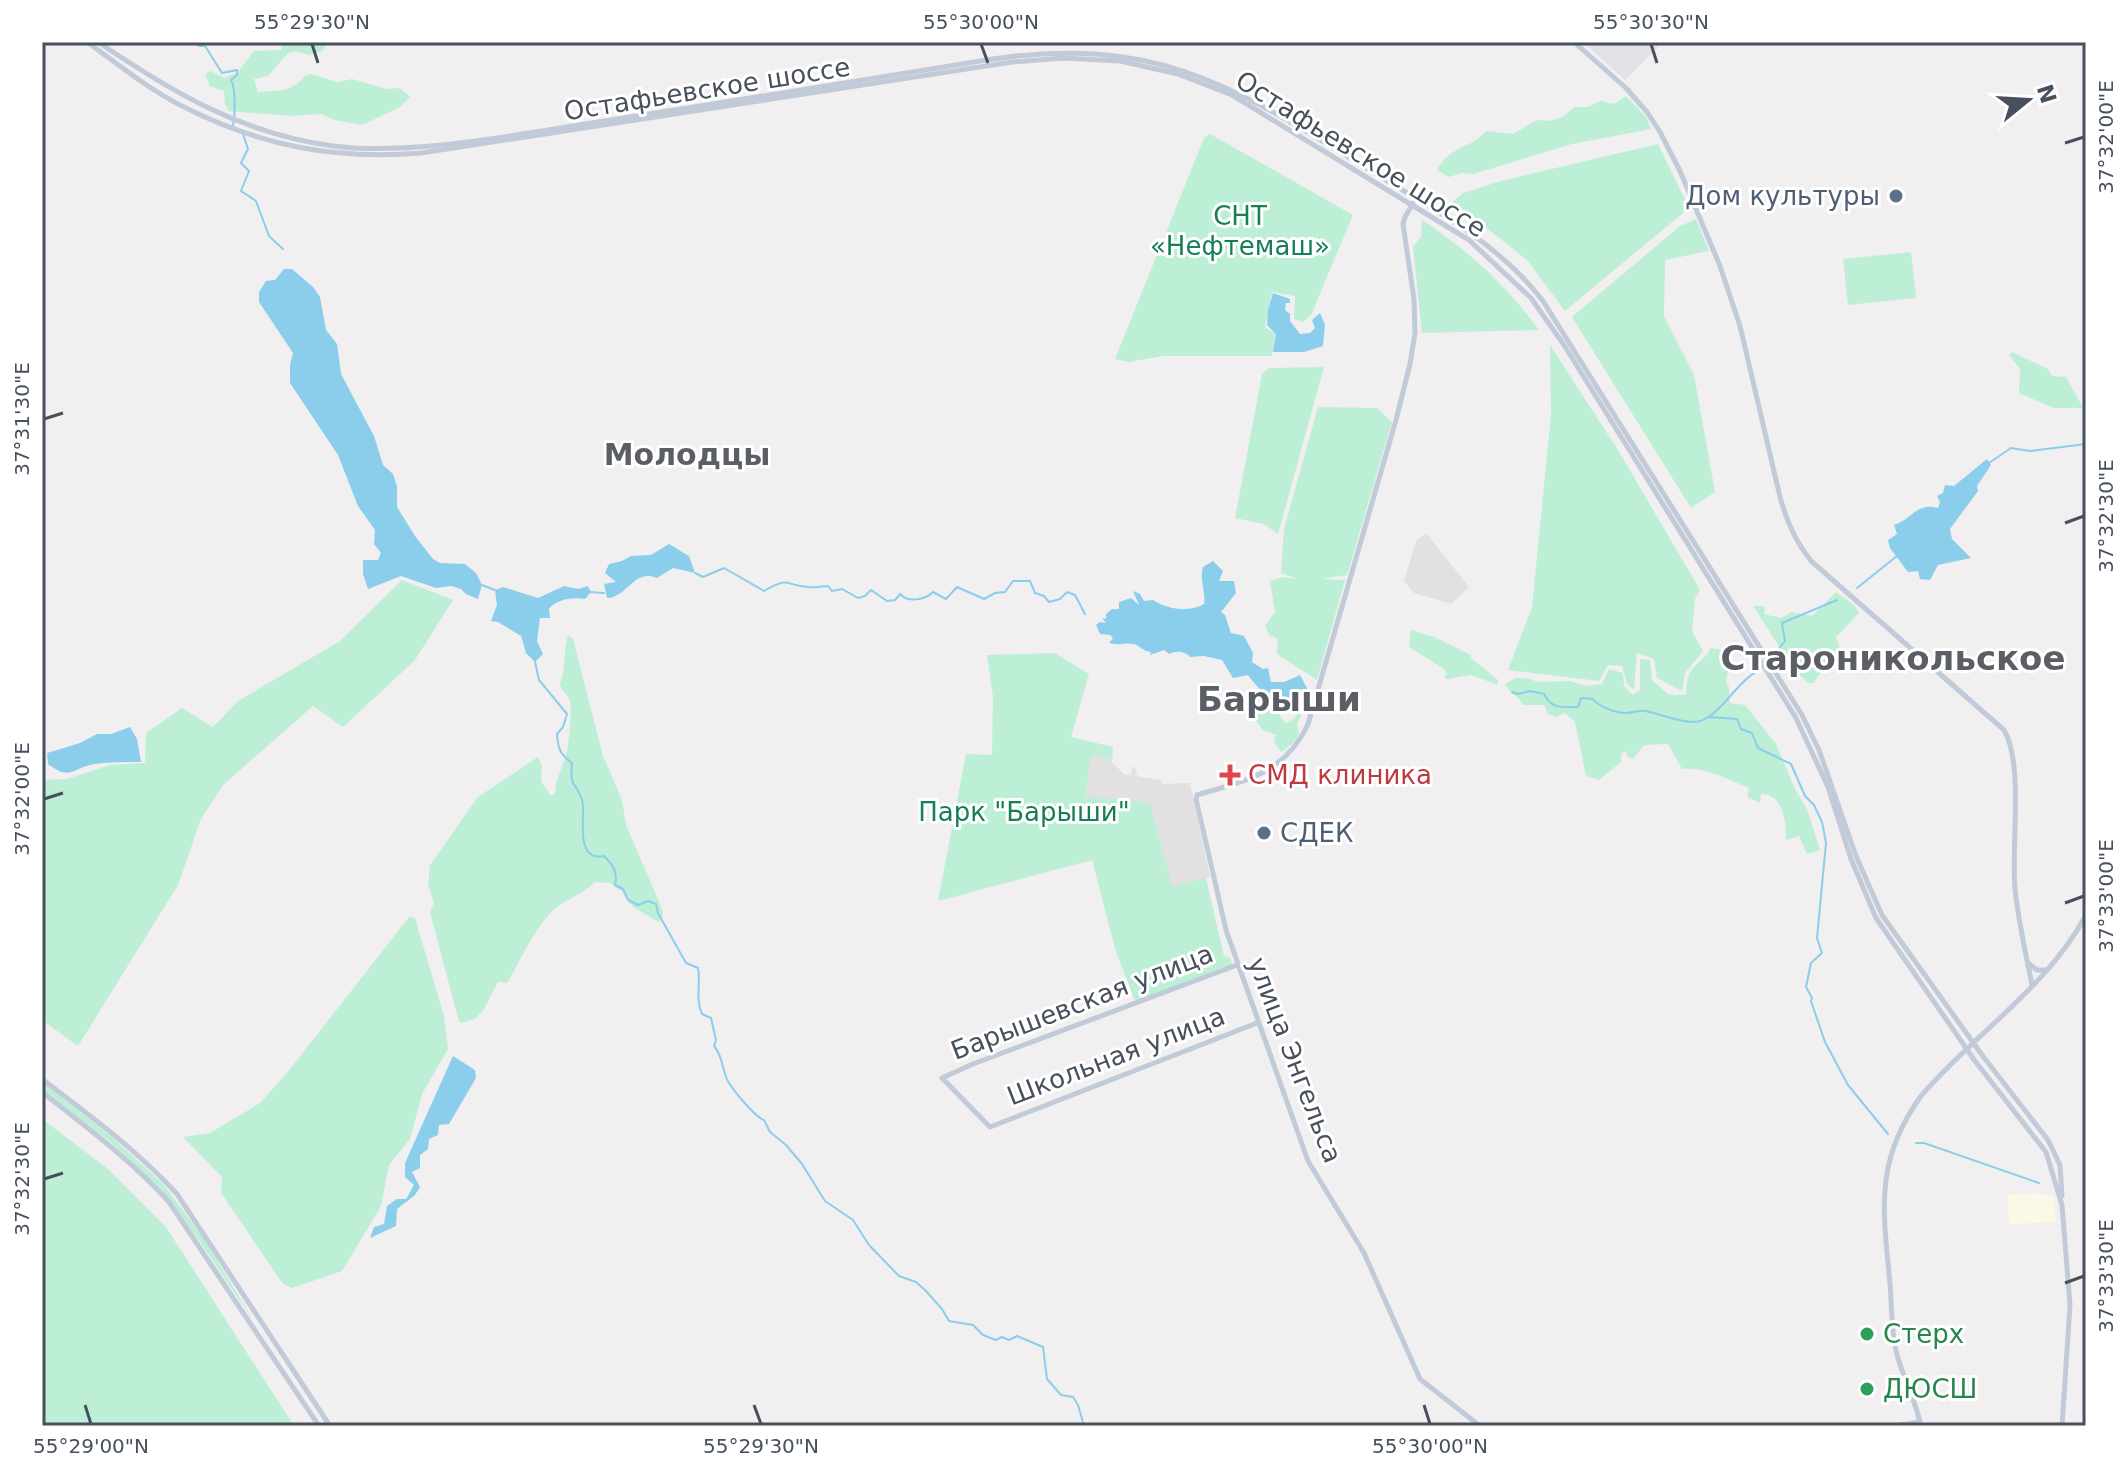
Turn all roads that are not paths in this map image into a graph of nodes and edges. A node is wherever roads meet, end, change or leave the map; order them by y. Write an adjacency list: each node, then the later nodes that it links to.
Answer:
1 (87, 42): 4 (main road, Остафьевское шоссе)
2 (98, 42): 4 (main road, Остафьевское шоссе)
3 (1574, 42): 6 (main road)
4 (1416, 202): 7 (main road, улица Энгельса); 11 (main road, Остафьевское шоссе); 12 (main road, Остафьевское шоссе)
5 (2086, 915): 8 (main road)
6 (2027, 962): 8 (main road); 9 (main road)
7 (1237, 965): 10 (main road, улица Энгельса); 15 (main road, Барышевская улица)
8 (2047, 970): 9 (main road)
9 (2032, 985): 11 (main road)
10 (1257, 1023): 15 (main road, Школьная улица); 19 (main road, улица Энгельса)
11 (1973, 1043): 12 (main road); 16 (main road, Остафьевское шоссе)
12 (1967, 1049): 16 (main road, Остафьевское шоссе); 20 (main road)
13 (42, 1079): 18 (main road)
14 (42, 1092): 17 (main road)
15 (990, 1127)
16 (2062, 1205): 21 (main road, Остафьевское шоссе)
17 (317, 1426)
18 (332, 1426)
19 (1480, 1426)
20 (1893, 1426)
21 (2062, 1426)

